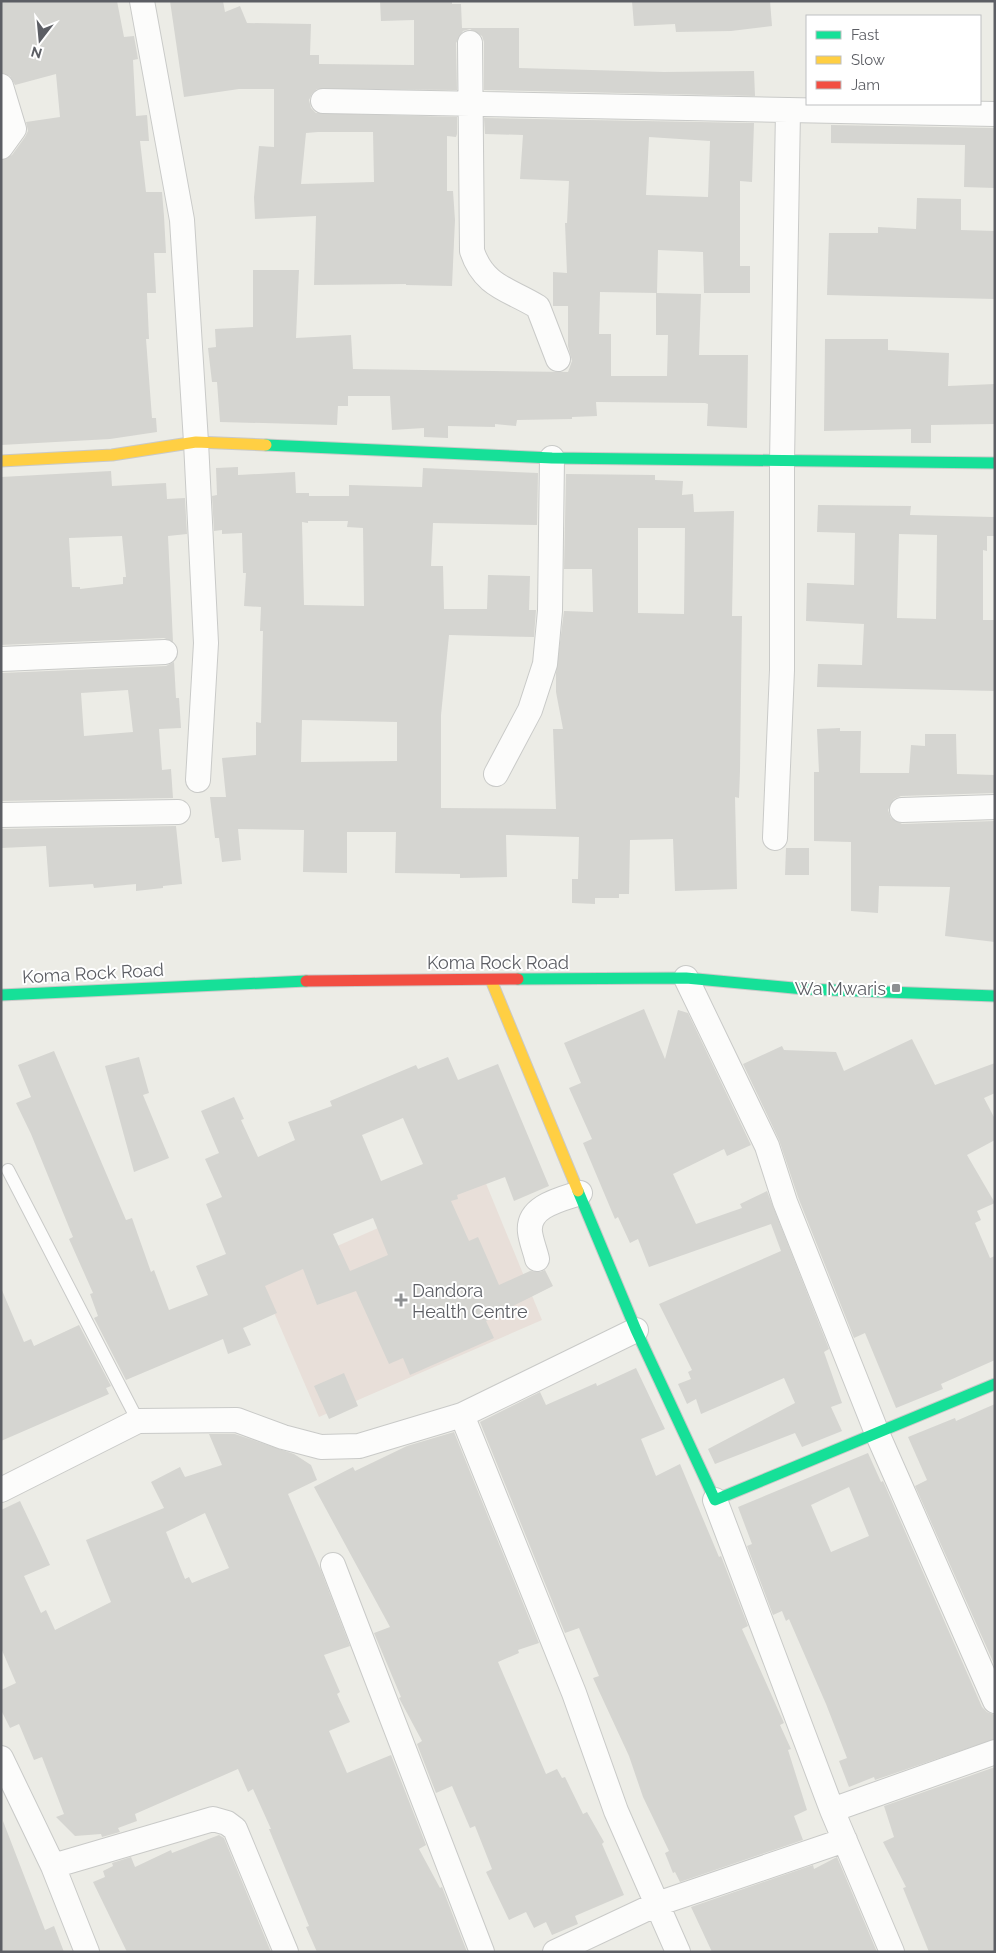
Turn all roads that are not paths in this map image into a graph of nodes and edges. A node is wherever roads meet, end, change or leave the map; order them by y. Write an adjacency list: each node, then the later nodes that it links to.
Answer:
1 (142, 1): 10 (street)
2 (470, 42): 5 (street)
3 (1, 86): 8 (street)
4 (323, 101): 5 (street)
5 (470, 104): 6 (street); 9 (street)
6 (788, 110): 7 (street); 13 (street)
7 (995, 114)
8 (1, 147)
9 (558, 359)
10 (196, 442): 11 (street); 12 (street); 18 (street)
11 (552, 458): 13 (street); 17 (street)
12 (1, 462)
13 (782, 462): 14 (street); 23 (street)
14 (995, 463)
15 (165, 652): 16 (street)
16 (1, 659)
17 (496, 774)
18 (198, 780)
19 (995, 807): 20 (street)
20 (902, 810)
21 (178, 812): 22 (street)
22 (1, 815)
23 (775, 838)
24 (686, 978): 25 (street, Koma Rock Road); 27 (street, Koma Rock Road); 35 (street)
25 (491, 980): 26 (street, Koma Rock Road); 29 (street)
26 (1, 995)
27 (995, 996)
28 (8, 1170): 34 (lane)
29 (580, 1193): 30 (street); 31 (street)
30 (537, 1259)
31 (636, 1330): 33 (street); 37 (street)
32 (995, 1384): 35 (street)
33 (462, 1415): 34 (street); 45 (street)
34 (138, 1421): 36 (street)
35 (878, 1433): 37 (street); 39 (street)
36 (1, 1490)
37 (715, 1500): 42 (street)
38 (333, 1565): 48 (street)
39 (995, 1701)
40 (995, 1752): 42 (street)
41 (1, 1758): 44 (street)
42 (832, 1810): 43 (street)
43 (845, 1840): 45 (street); 51 (street)
44 (53, 1866): 46 (street); 47 (street)
45 (657, 1904): 49 (street); 50 (street)
46 (87, 1952)
47 (286, 1952)
48 (482, 1952)
49 (555, 1952)
50 (678, 1952)
51 (892, 1952)

